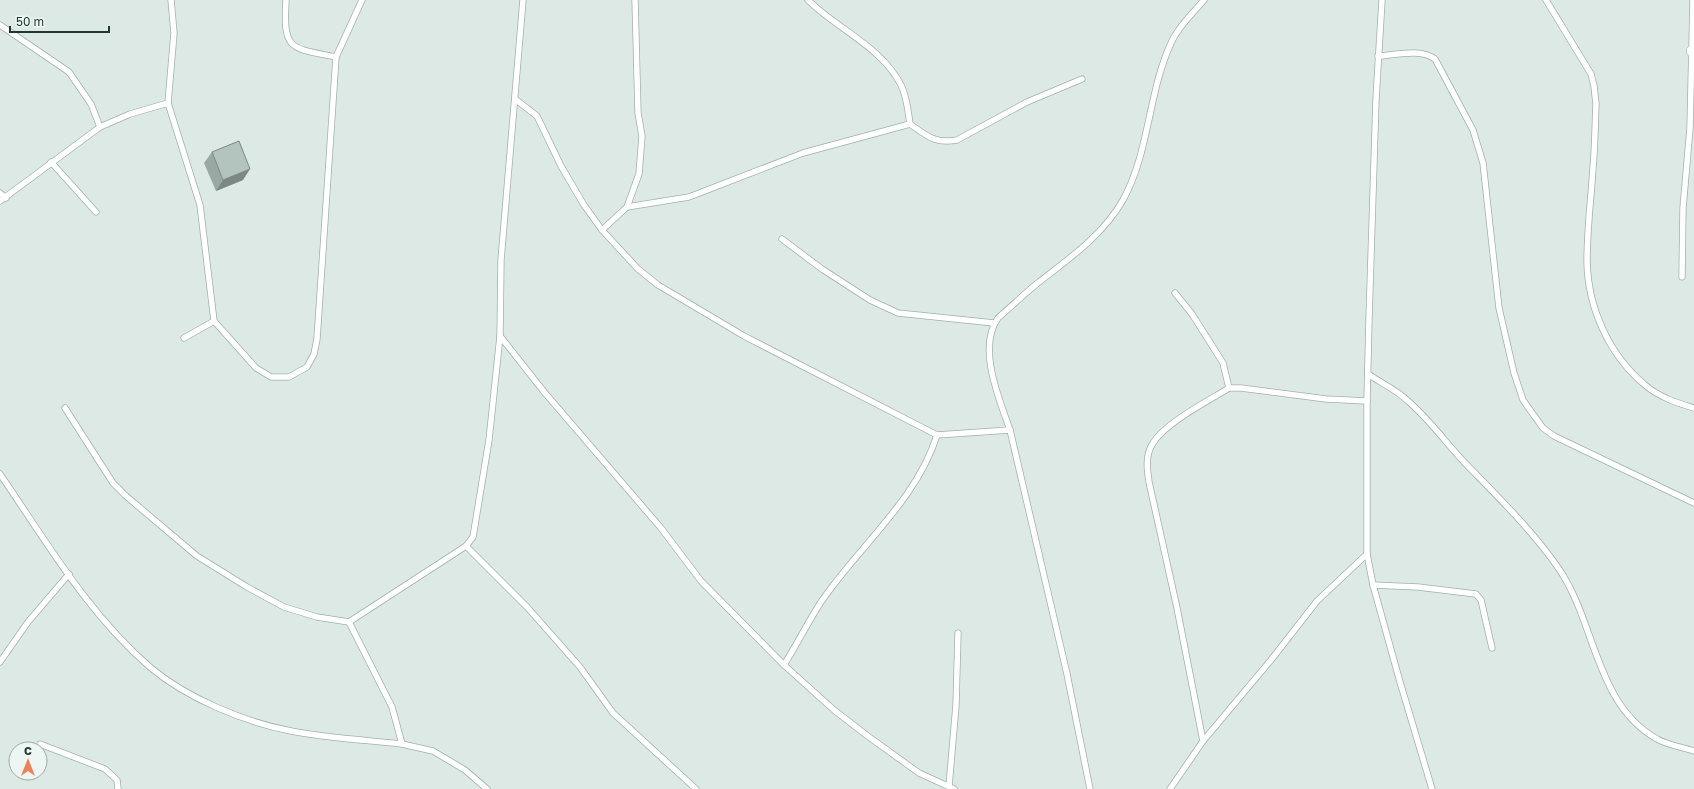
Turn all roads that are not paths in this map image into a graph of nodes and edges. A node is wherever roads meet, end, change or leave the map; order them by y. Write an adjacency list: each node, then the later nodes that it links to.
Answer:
1 (171, 0): 17 (lane)
2 (286, 0): 14 (lane)
3 (362, 0): 14 (lane)
4 (523, 0): 16 (lane)
5 (635, 0): 24 (lane)
6 (808, 0): 18 (lane)
7 (1204, 0): 31 (lane)
8 (1382, 0): 13 (lane)
9 (1546, 0): 38 (lane)
10 (1693, 0): 12 (lane)
11 (0, 25): 19 (lane)
12 (1693, 51): 28 (lane)
13 (1378, 56): 34 (lane); 42 (lane)
14 (336, 58): 30 (lane)
15 (1082, 79): 18 (lane)
16 (515, 99): 26 (lane); 32 (lane)
17 (168, 103): 19 (lane); 30 (lane)
18 (910, 124): 24 (lane)
19 (100, 127): 20 (lane)
20 (51, 162): 22 (lane); 25 (lane)
21 (0, 193): 22 (lane)
22 (6, 198): 23 (lane)
23 (0, 200)
24 (627, 207): 26 (lane)
25 (96, 212)
26 (602, 230): 40 (lane)
27 (782, 239): 31 (lane)
28 (1682, 277)
29 (1175, 293): 35 (lane)
30 (214, 321): 33 (lane)
31 (994, 324): 39 (lane)
32 (500, 336): 43 (lane); 51 (lane)
33 (184, 338)
34 (1368, 374): 36 (lane); 55 (lane)
35 (1229, 388): 36 (lane); 52 (lane)
36 (1367, 401): 44 (lane)
37 (65, 408): 47 (lane)
38 (1694, 408)
39 (1010, 430): 40 (lane); 60 (lane)
40 (937, 434): 51 (lane)
41 (0, 474): 45 (lane)
42 (1694, 503)
43 (466, 546): 47 (lane); 59 (lane)
44 (1368, 554): 46 (lane); 52 (lane)
45 (68, 574): 50 (lane); 53 (lane)
46 (1374, 585): 49 (lane); 62 (lane)
47 (349, 622): 53 (lane)
48 (958, 633): 56 (lane)
49 (1492, 648)
50 (0, 662)
51 (784, 665): 56 (lane)
52 (1203, 741): 61 (lane)
53 (402, 744): 58 (lane)
54 (48, 747): 57 (lane)
55 (1694, 751)
56 (952, 788)
57 (118, 789)
58 (487, 789)
59 (696, 789)
60 (1090, 789)
61 (1170, 789)
62 (1432, 789)

